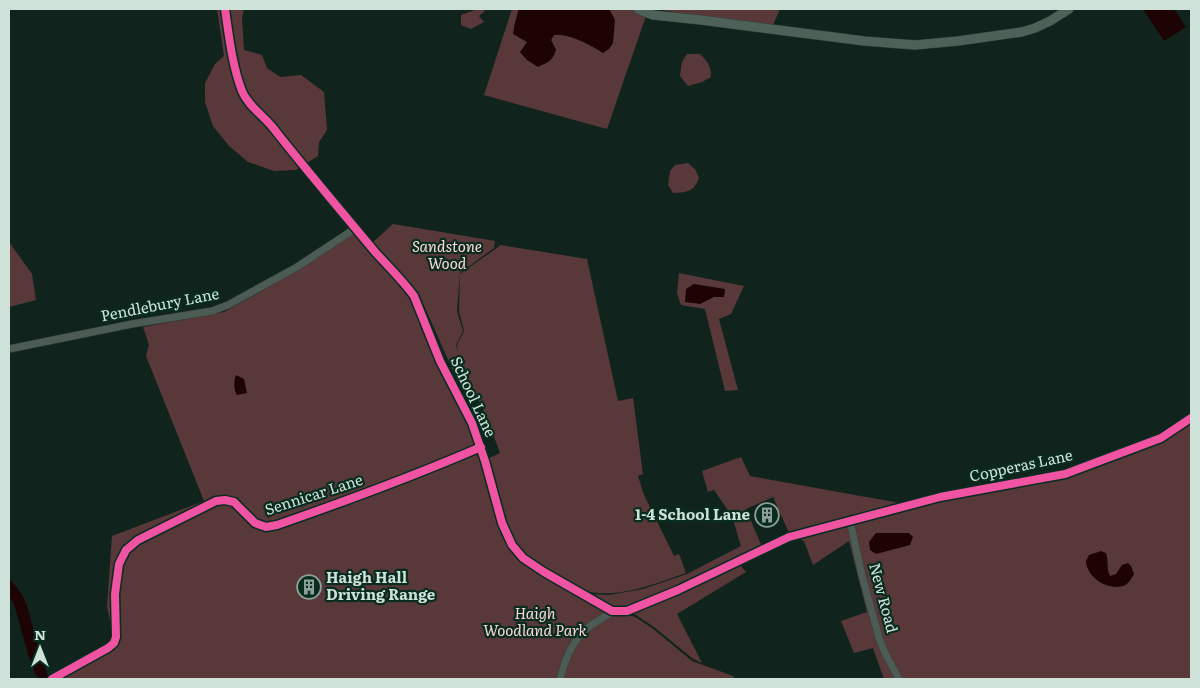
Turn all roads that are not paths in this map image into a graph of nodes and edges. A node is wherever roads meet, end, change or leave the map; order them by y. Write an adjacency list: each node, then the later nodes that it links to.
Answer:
1 (225, 9): 4 (street, School Lane)
2 (638, 9): 3 (main road)
3 (1069, 9)
4 (356, 228): 5 (street, Pendlebury Lane); 7 (street, School Lane)
5 (9, 349)
6 (1191, 418): 8 (street, Copperas Lane)
7 (481, 447): 9 (street, School Lane); 10 (street, Sennicar Lane)
8 (850, 520): 9 (street); 12 (street, New Road)
9 (612, 611): 11 (street)
10 (52, 679)
11 (560, 679)
12 (899, 679)

